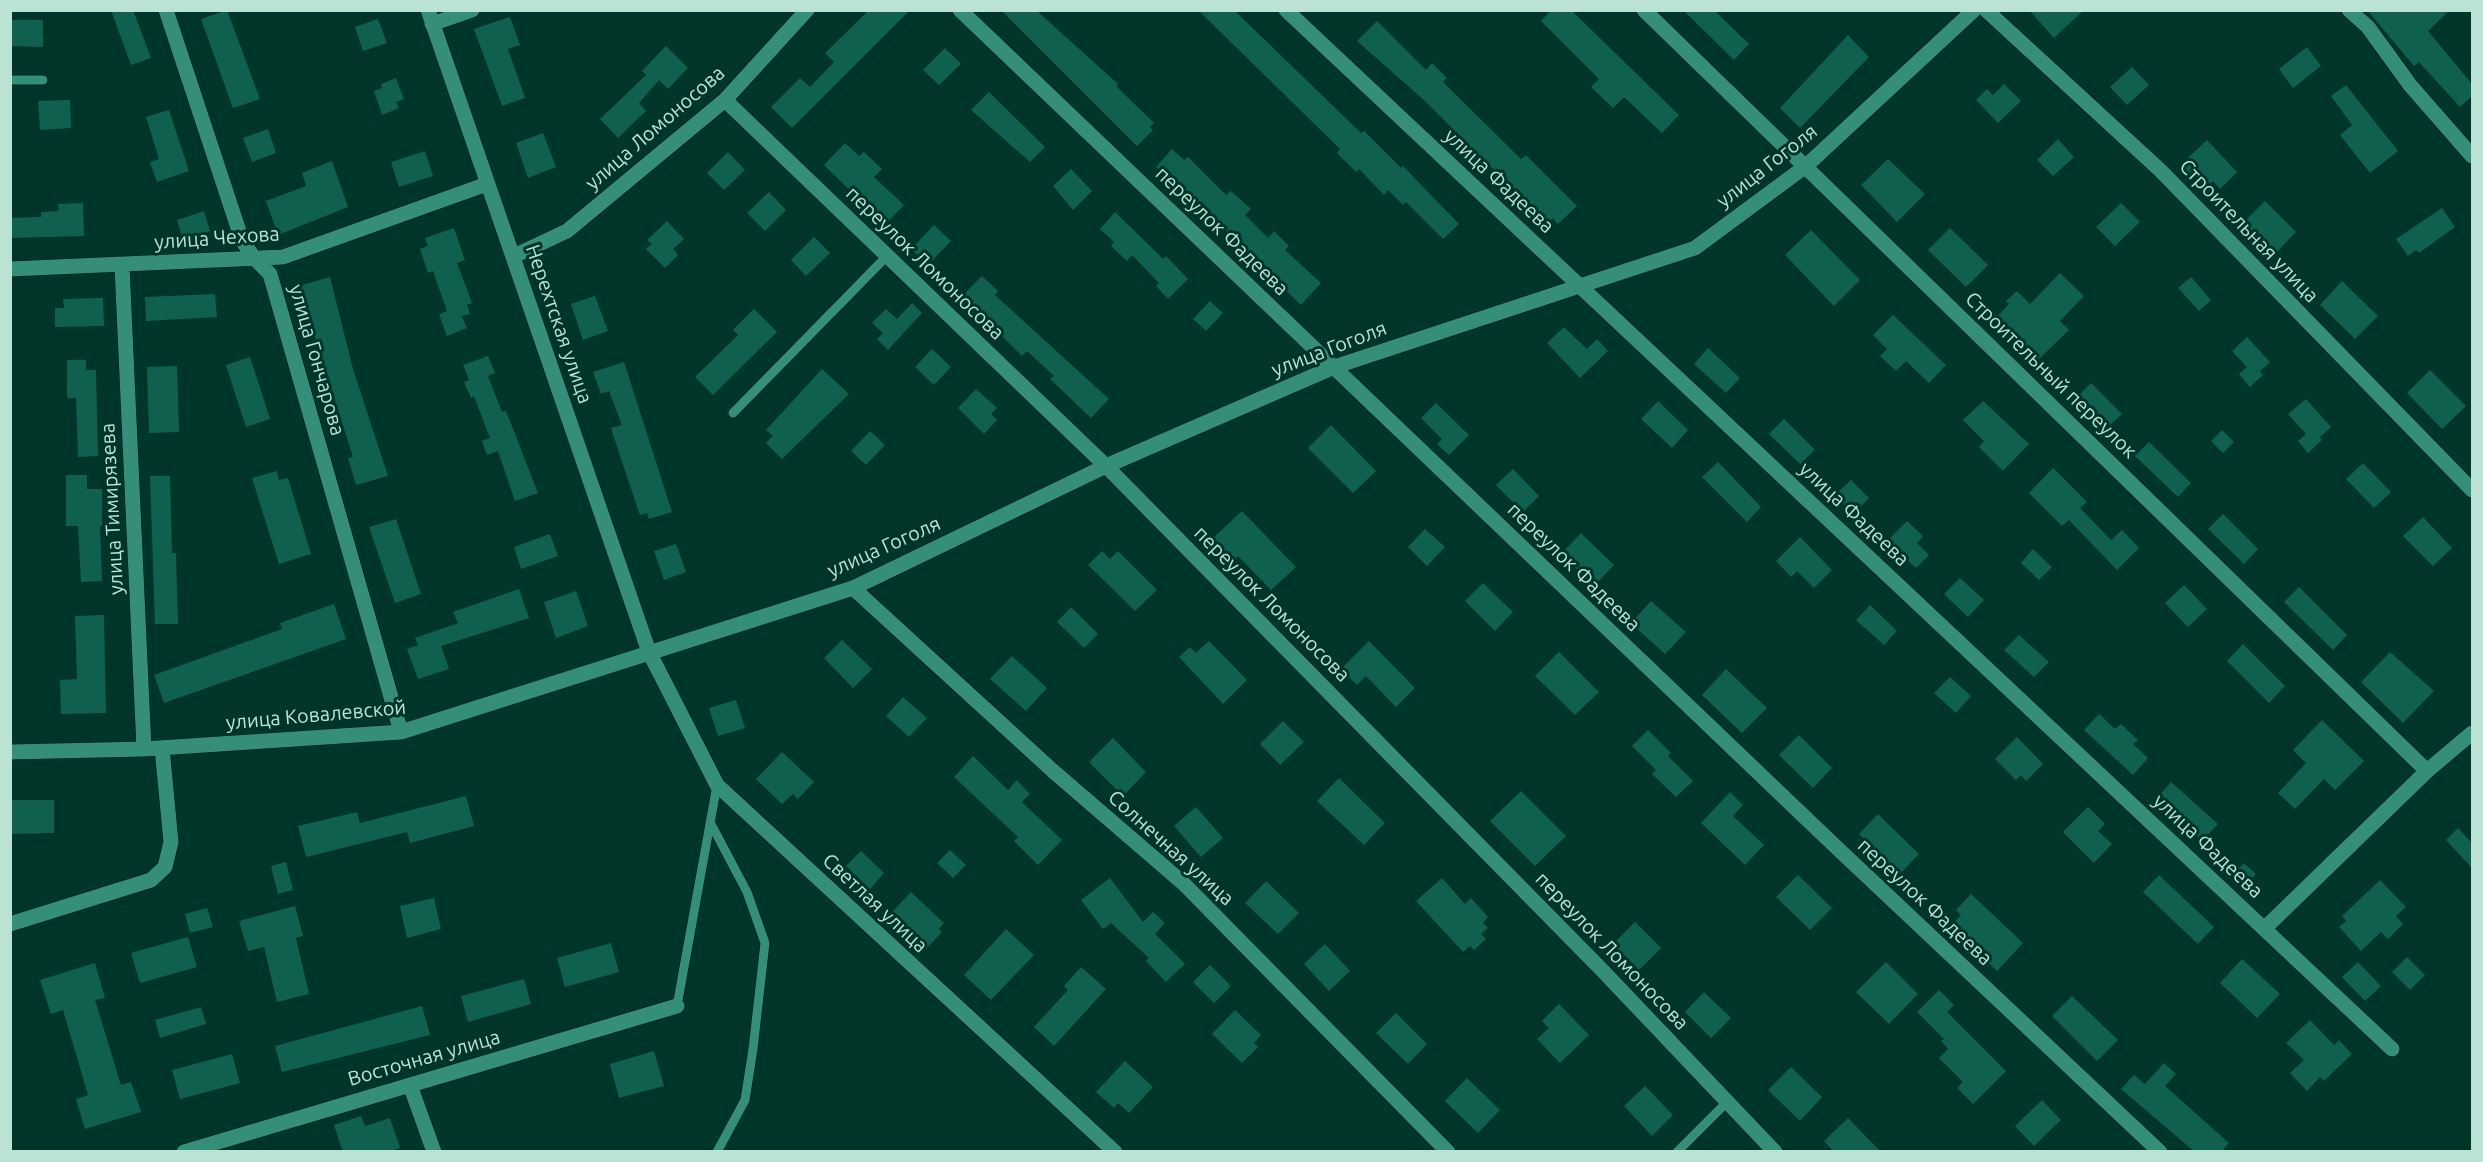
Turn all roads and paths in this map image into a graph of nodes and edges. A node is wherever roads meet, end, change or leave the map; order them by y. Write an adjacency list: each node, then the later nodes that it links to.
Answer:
1 (166, 10): 19 (street, улица Гончарова)
2 (472, 10): 10 (street)
3 (807, 10): 13 (street, улица Ломоносова)
4 (960, 10): 23 (street, переулок Фадеева)
5 (1286, 10): 22 (street, улица Фадеева)
6 (1644, 10): 15 (street, Строительный переулок)
7 (1974, 10): 15 (street, улица Гоголя)
8 (1986, 10): 26 (street, Строительная улица)
9 (2349, 10): 14 (street)
10 (430, 17): 16 (street, Нерехтская улица)
11 (10, 80): 12 (lane)
12 (43, 80)
13 (725, 100): 17 (street, улица Ломоносова); 18 (street, переулок Ломоносова)
14 (2472, 156)
15 (1806, 166): 22 (street, улица Гоголя); 34 (street, Строительный переулок)
16 (488, 184): 17 (street, Нерехтская улица); 19 (street, улица Чехова)
17 (514, 256): 28 (street, Нерехтская улица)
18 (887, 256): 24 (lane); 25 (street, переулок Ломоносова)
19 (254, 258): 20 (street, улица Чехова); 29 (street, улица Гончарова)
20 (122, 266): 21 (street, улица Чехова); 32 (street, улица Тимирязева)
21 (10, 269)
22 (1580, 285): 23 (street, улица Гоголя); 38 (street, улица Фадеева)
23 (1334, 367): 25 (street, улица Гоголя); 50 (street, переулок Фадеева)
24 (733, 413)
25 (1106, 466): 27 (street, улица Гоголя); 42 (street, переулок Ломоносова)
26 (2472, 490)
27 (853, 588): 28 (street, улица Гоголя); 47 (street, Солнечная улица)
28 (649, 652): 29 (street, улица Ковалевской); 35 (street, Светлая улица)
29 (401, 732): 31 (street, улица Ковалевской)
30 (2472, 733): 34 (street)
31 (162, 748): 32 (street, улица Ковалевской); 37 (street)
32 (144, 749): 33 (street, улица Ковалевской)
33 (10, 752)
34 (2427, 771): 38 (street)
35 (717, 785): 36 (lane); 46 (street, Светлая улица)
36 (710, 822): 39 (lane); 45 (lane)
37 (10, 924)
38 (2265, 928): 40 (street, улица Фадеева)
39 (677, 1006): 41 (street, Восточная улица)
40 (2392, 1049)
41 (410, 1085): 43 (street, Восточная улица); 44 (street)
42 (1728, 1101): 48 (lane); 49 (street, переулок Ломоносова)
43 (183, 1152)
44 (434, 1152)
45 (717, 1152)
46 (1115, 1152)
47 (1448, 1152)
48 (1677, 1152)
49 (1775, 1152)
50 (2160, 1152)

